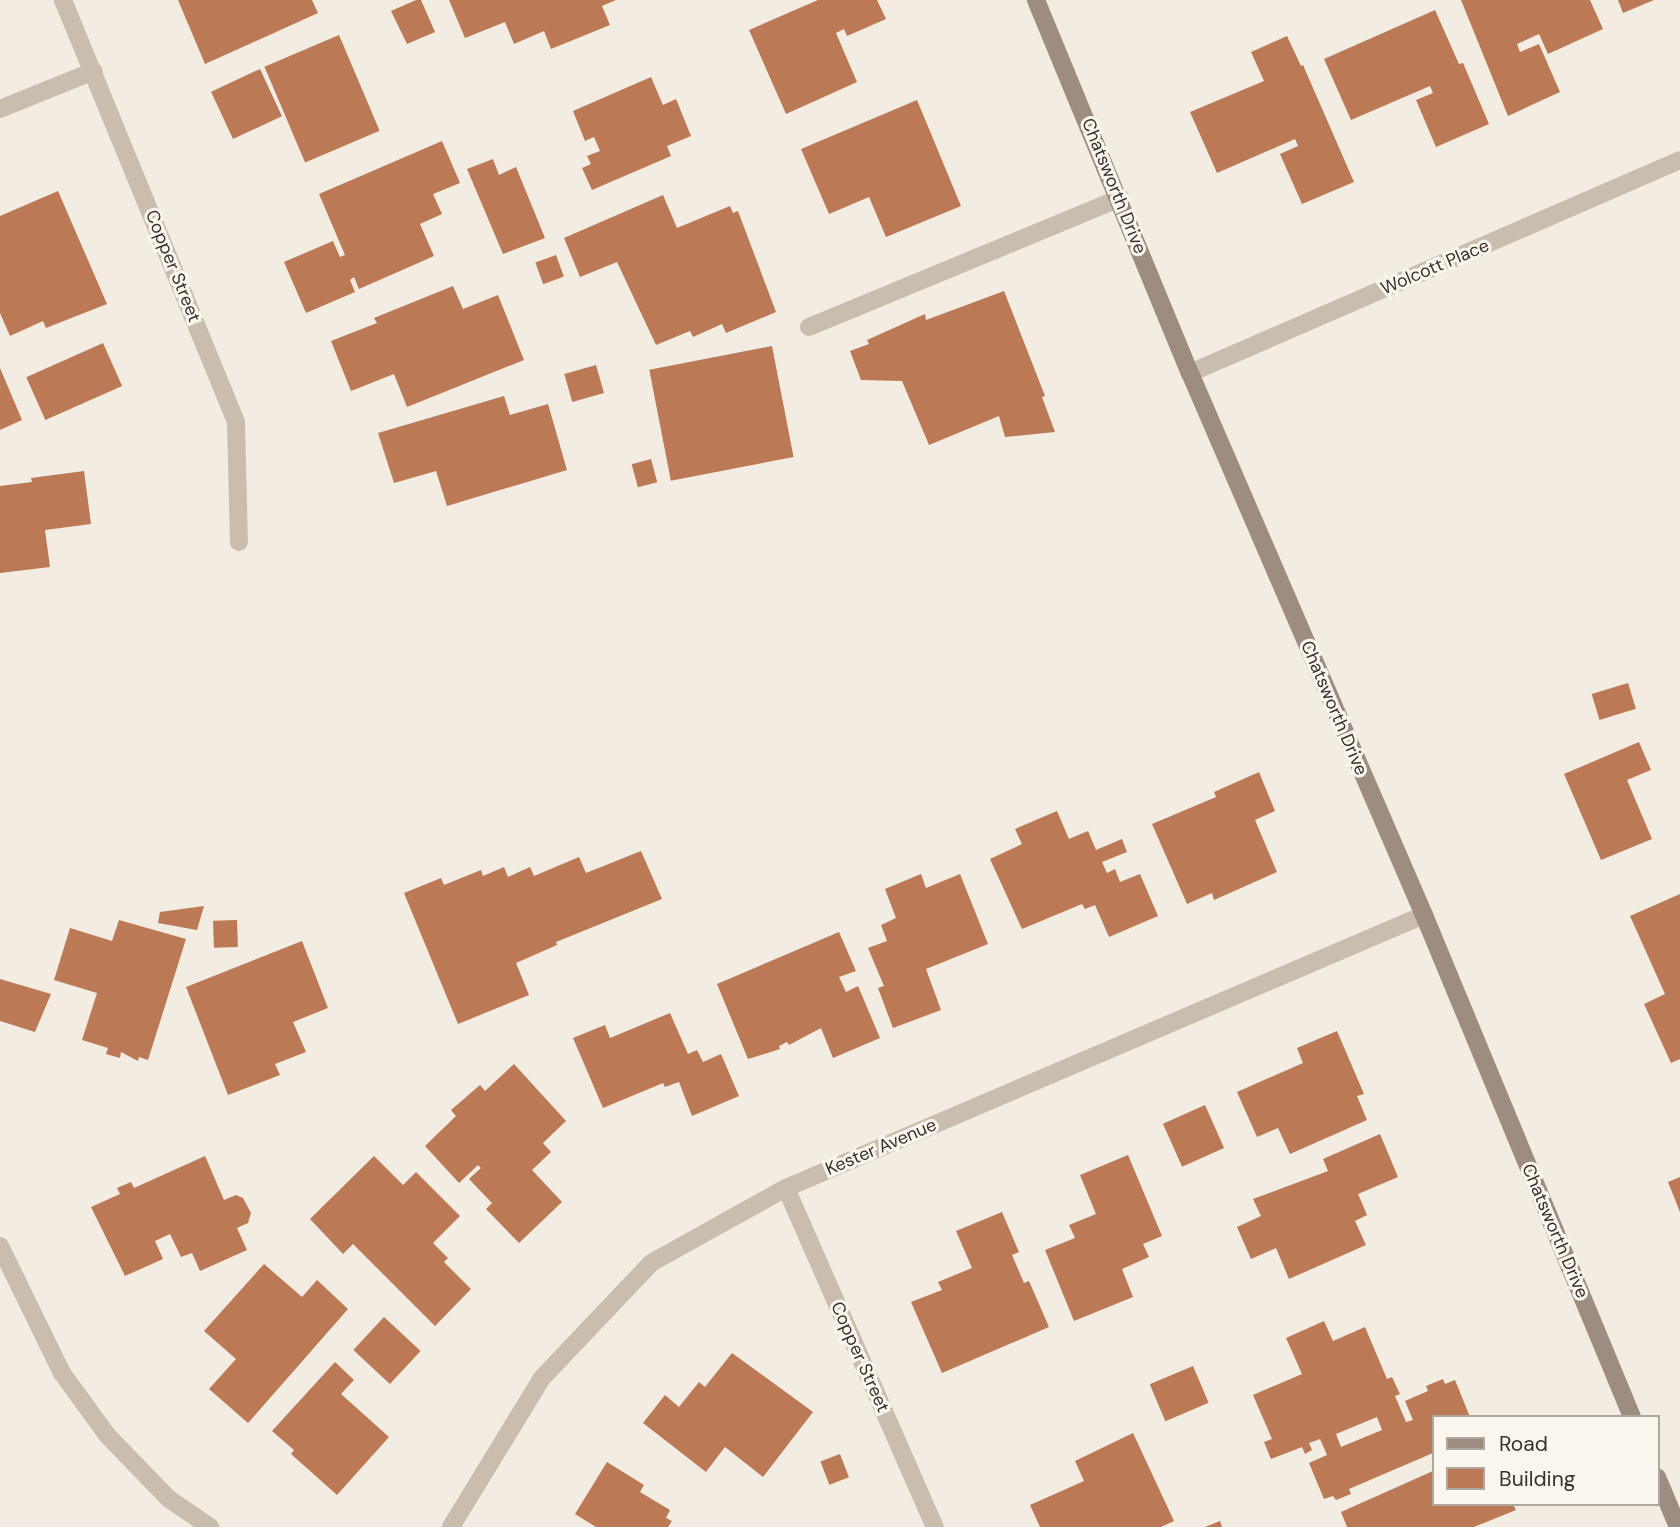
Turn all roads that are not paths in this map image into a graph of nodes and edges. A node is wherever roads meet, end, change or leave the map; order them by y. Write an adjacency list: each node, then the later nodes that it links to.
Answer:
1 (63, 0): 3 (street, Copper Street)
2 (1036, 0): 6 (main road, Chatsworth Drive)
3 (94, 71): 4 (street); 9 (street, Copper Street)
4 (0, 109)
5 (1680, 160): 8 (street, Wolcott Place)
6 (1120, 198): 7 (street); 8 (main road, Chatsworth Drive)
7 (809, 327)
8 (1190, 373): 10 (main road, Chatsworth Drive)
9 (239, 542)
10 (1424, 915): 11 (street, Kester Avenue); 13 (main road, Chatsworth Drive)
11 (786, 1188): 16 (street, Kester Avenue); 17 (street, Copper Street)
12 (0, 1246): 15 (street)
13 (1631, 1415)
14 (1659, 1482): 18 (main road)
15 (210, 1527)
16 (451, 1527)
17 (935, 1527)
18 (1678, 1527)

